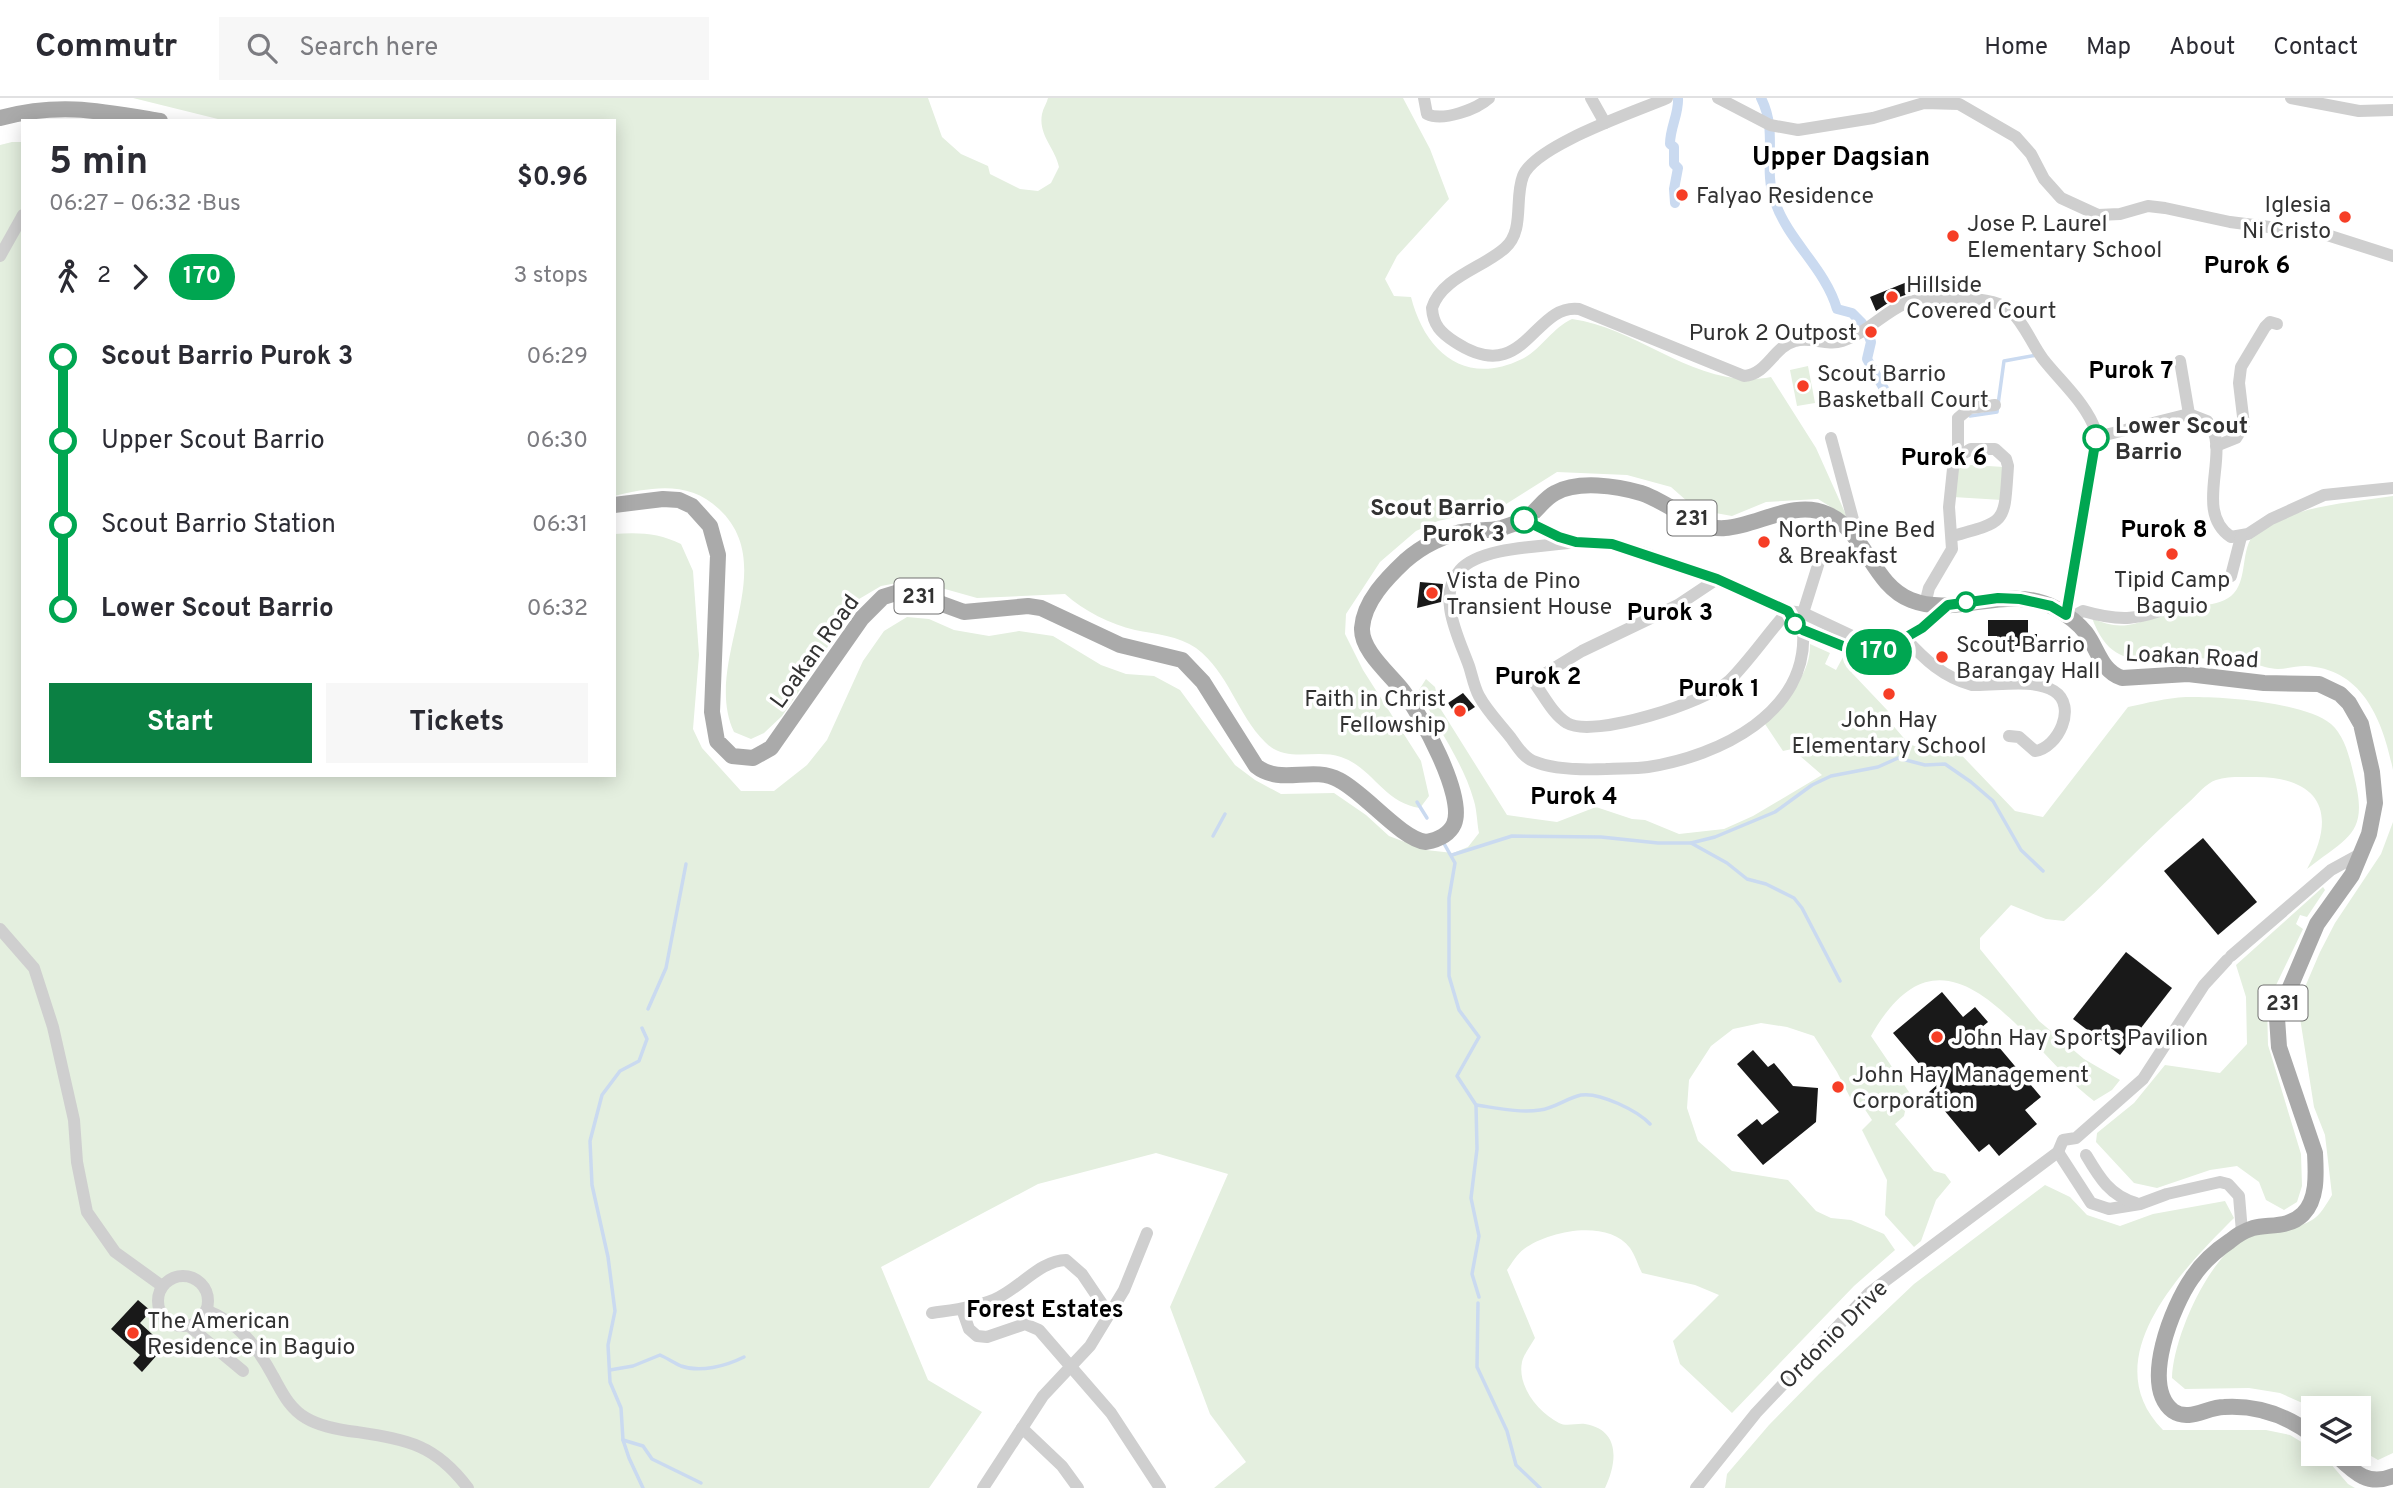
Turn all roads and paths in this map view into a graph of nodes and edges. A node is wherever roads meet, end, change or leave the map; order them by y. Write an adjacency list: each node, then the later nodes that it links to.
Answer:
1 (1424, 98): 2 (street)
2 (1489, 98)
3 (1591, 98): 11 (street)
4 (1667, 98): 11 (street)
5 (1718, 98): 14 (street)
6 (2291, 98): 7 (street)
7 (2393, 110)
8 (76, 114): 9 (main road); 10 (main road)
9 (0, 118)
10 (136, 119)
11 (1605, 123): 20 (street)
12 (21, 219): 13 (street)
13 (0, 256)
14 (2393, 256)
15 (2277, 324): 21 (street)
16 (2180, 360): 18 (street)
17 (1995, 405): 22 (street)
18 (2189, 414): 20 (street); 21 (street)
19 (1831, 438): 29 (street)
20 (2096, 438): 38 (street)
21 (2216, 446): 27 (street)
22 (1958, 454): 26 (street); 26 (street)
23 (2393, 488): 27 (street)
24 (616, 505): 25 (main road, Loakan Road / 231)
25 (1524, 520): 28 (street); 29 (main road, Loakan Road / 231)
26 (1952, 536): 33 (street)
27 (2241, 537): 31 (street)
28 (1576, 542): 32 (street); 39 (street)
29 (1861, 545): 33 (main road, Loakan Road / 231)
30 (1819, 562): 37 (street)
31 (2231, 576)
32 (1717, 579): 36 (street); 36 (street)
33 (1925, 604): 34 (main road, Loakan Road / 231)
34 (1948, 605): 38 (main road, Loakan Road / 231); 40 (street)
35 (2176, 605): 38 (street)
36 (1788, 611): 37 (street); 39 (street)
37 (1803, 613): 41 (street)
38 (2068, 617): 43 (main road, Loakan Road / 231)
39 (1803, 630): 41 (street)
40 (1905, 638): 41 (street); 42 (street)
41 (1889, 647)
42 (2009, 736)
43 (2362, 853): 45 (street, Ordonio Drive); 50 (main road, Loakan Road / 231)
44 (0, 929): 52 (street)
45 (2076, 1138): 46 (street, Ordonio Drive); 47 (street)
46 (2058, 1152): 48 (street); 68 (street, Ordonio Drive)
47 (2085, 1155): 48 (street); 49 (street)
48 (2068, 1165): 49 (street)
49 (2140, 1204): 50 (street)
50 (2242, 1232): 60 (main road, Loakan Road / 231)
51 (1147, 1233): 56 (street)
52 (162, 1286): 54 (street); 57 (street)
53 (962, 1309): 55 (street); 56 (street); 58 (street)
54 (206, 1310): 57 (street); 64 (street)
55 (932, 1313)
56 (1109, 1314): 58 (street)
57 (188, 1326): 59 (street)
58 (1073, 1367): 61 (street); 67 (street)
59 (243, 1371)
60 (2301, 1427)
61 (1022, 1428): 65 (street); 66 (street)
62 (2350, 1466): 63 (main road)
63 (2393, 1476)
64 (468, 1488)
65 (983, 1488)
66 (1078, 1488)
67 (1160, 1488)
68 (1696, 1488)

